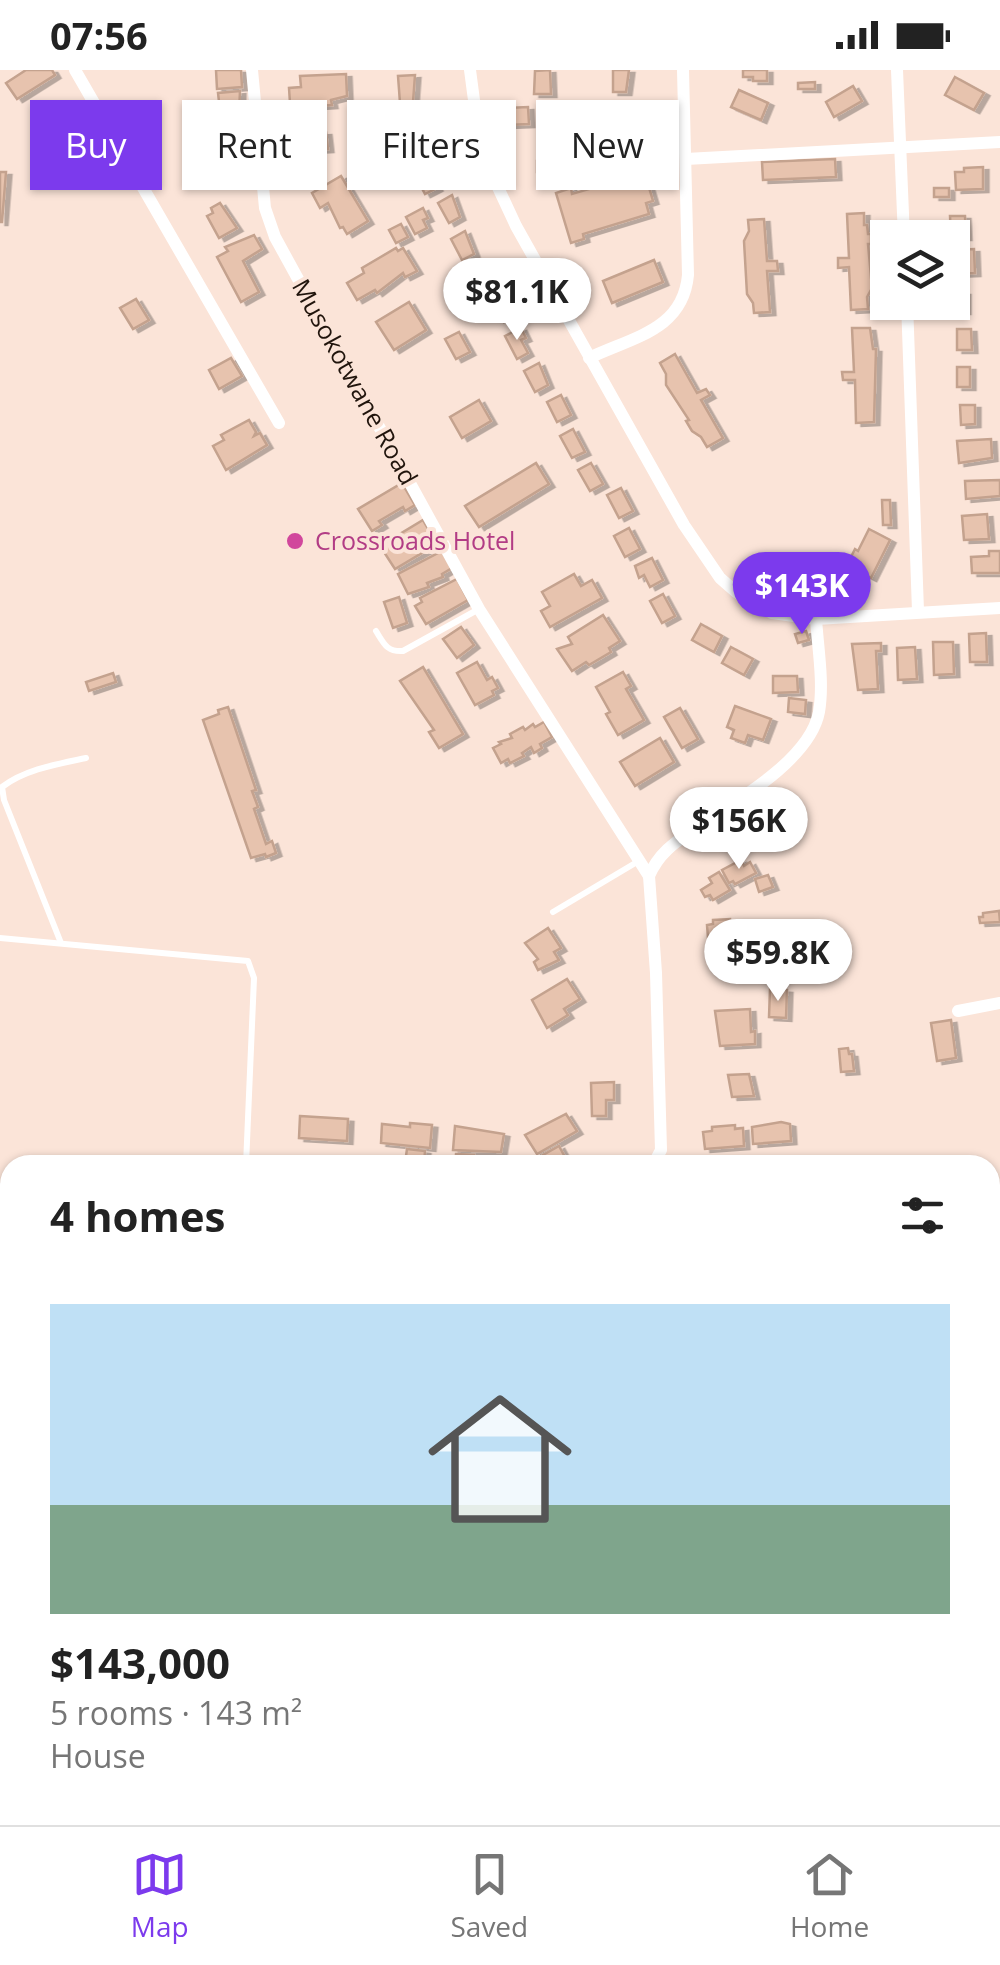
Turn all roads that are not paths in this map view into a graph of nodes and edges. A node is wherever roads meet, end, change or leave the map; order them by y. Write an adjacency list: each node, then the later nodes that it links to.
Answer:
1 (74, 70): 12 (street)
2 (252, 70): 14 (street, Musokotwane Road)
3 (470, 70): 11 (street)
4 (683, 70): 8 (street)
5 (897, 70): 7 (street)
6 (1000, 142): 7 (street)
7 (901, 146): 8 (street); 9 (street)
8 (686, 159): 11 (street)
9 (903, 220)
10 (908, 320): 15 (street)
11 (589, 358): 16 (street)
12 (278, 423)
13 (1000, 608): 15 (street)
14 (479, 609): 17 (lane); 19 (street, Musokotwane Road)
15 (918, 612): 16 (street)
16 (816, 619): 20 (street)
17 (376, 631)
18 (86, 758): 23 (lane)
19 (638, 862): 20 (street, Musokotwane Road); 21 (lane)
20 (649, 876): 26 (street)
21 (553, 912)
22 (0, 938): 23 (lane)
23 (61, 944): 27 (lane)
24 (1000, 1003): 25 (street)
25 (958, 1011)
26 (661, 1150): 28 (street); 29 (street)
27 (246, 1155)
28 (658, 1155)
29 (661, 1155)

